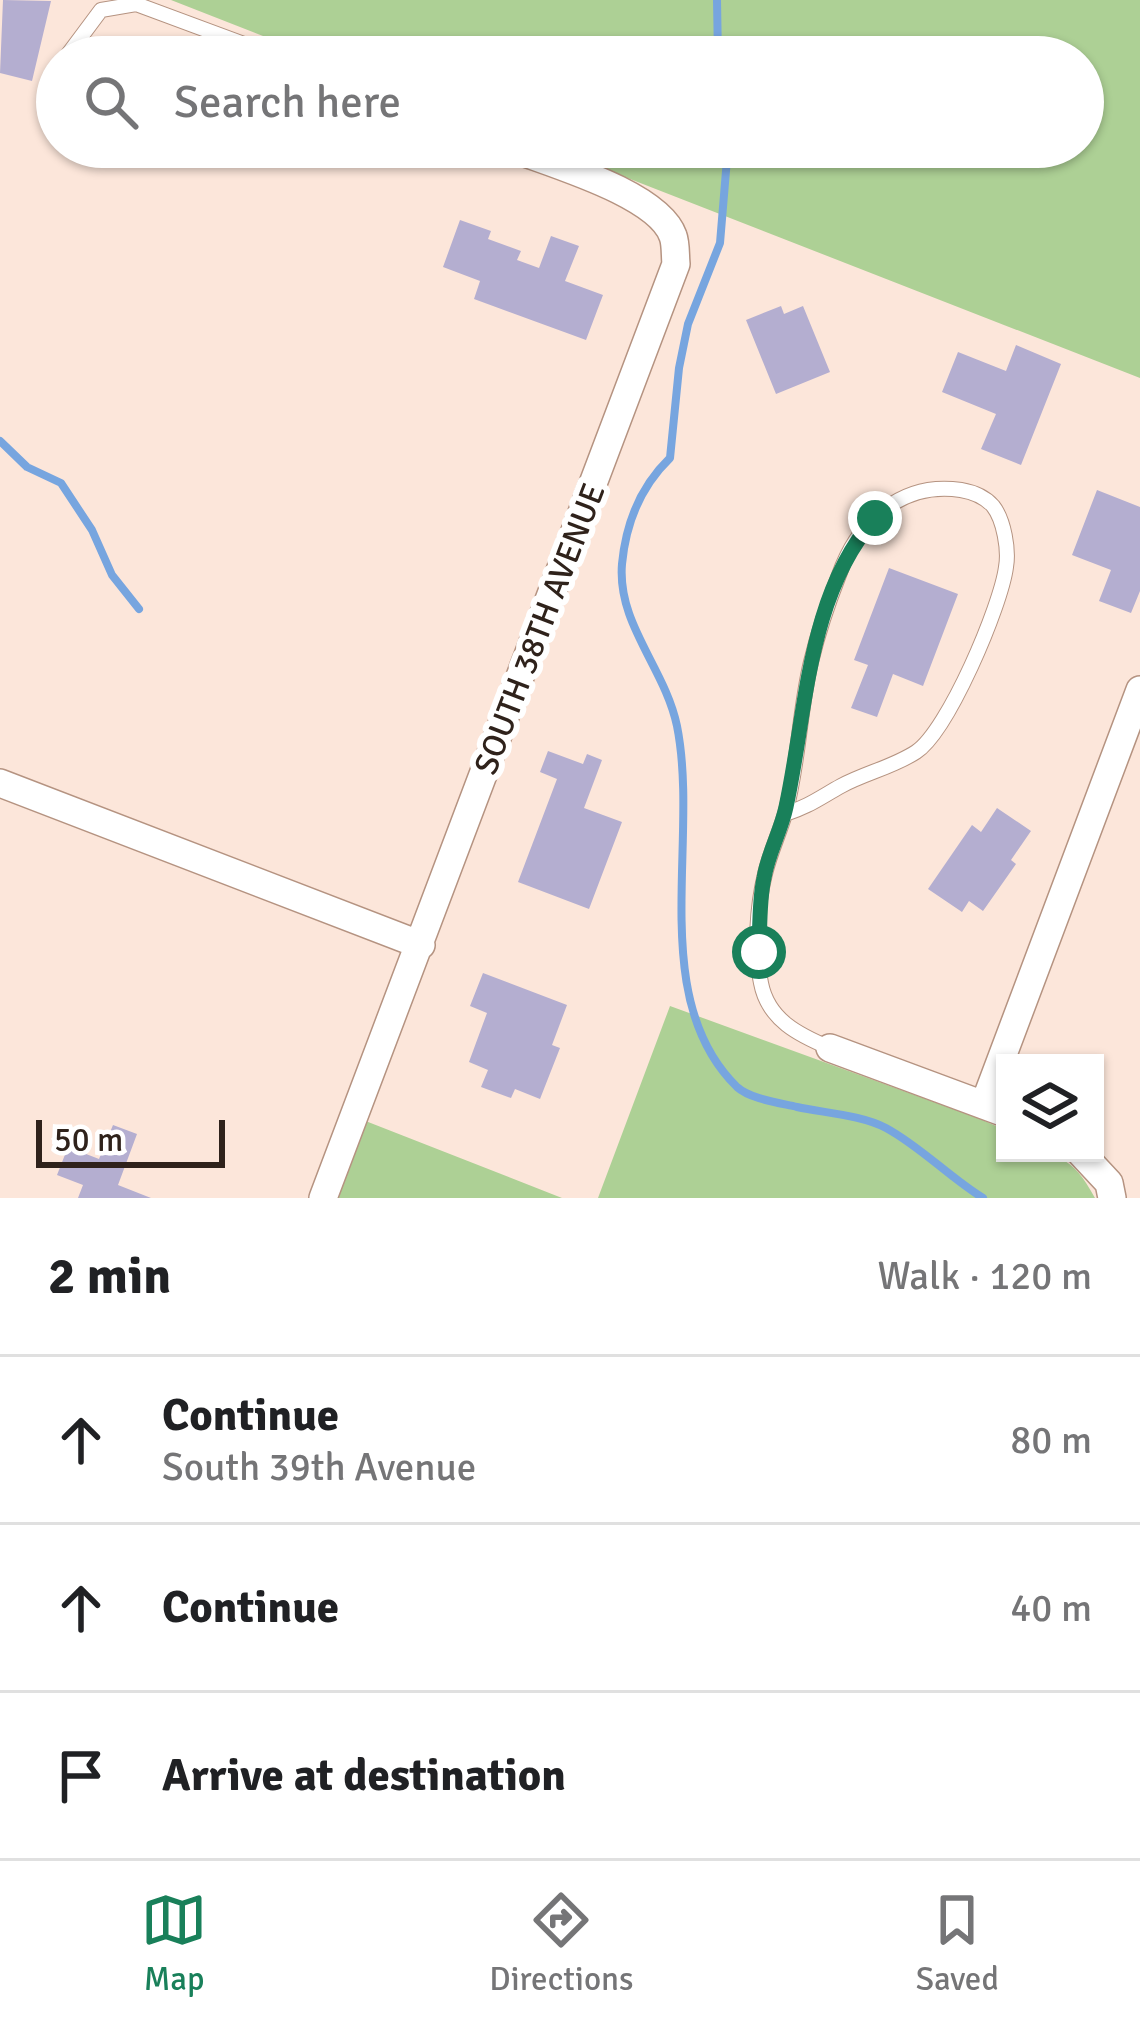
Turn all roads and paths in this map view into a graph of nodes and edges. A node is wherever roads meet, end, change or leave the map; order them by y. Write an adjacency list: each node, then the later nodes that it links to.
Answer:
1 (81, 36): 2 (lane)
2 (222, 36)
3 (561, 168): 7 (street, SOUTH 38TH AVENUE)
4 (1140, 690): 9 (street)
5 (0, 782): 7 (street)
6 (785, 814): 6 (lane); 8 (lane)
7 (421, 945): 11 (street, SOUTH 38TH AVENUE)
8 (830, 1048): 9 (street)
9 (994, 1109)
10 (1089, 1162): 12 (street)
11 (323, 1198)
12 (1112, 1198)

